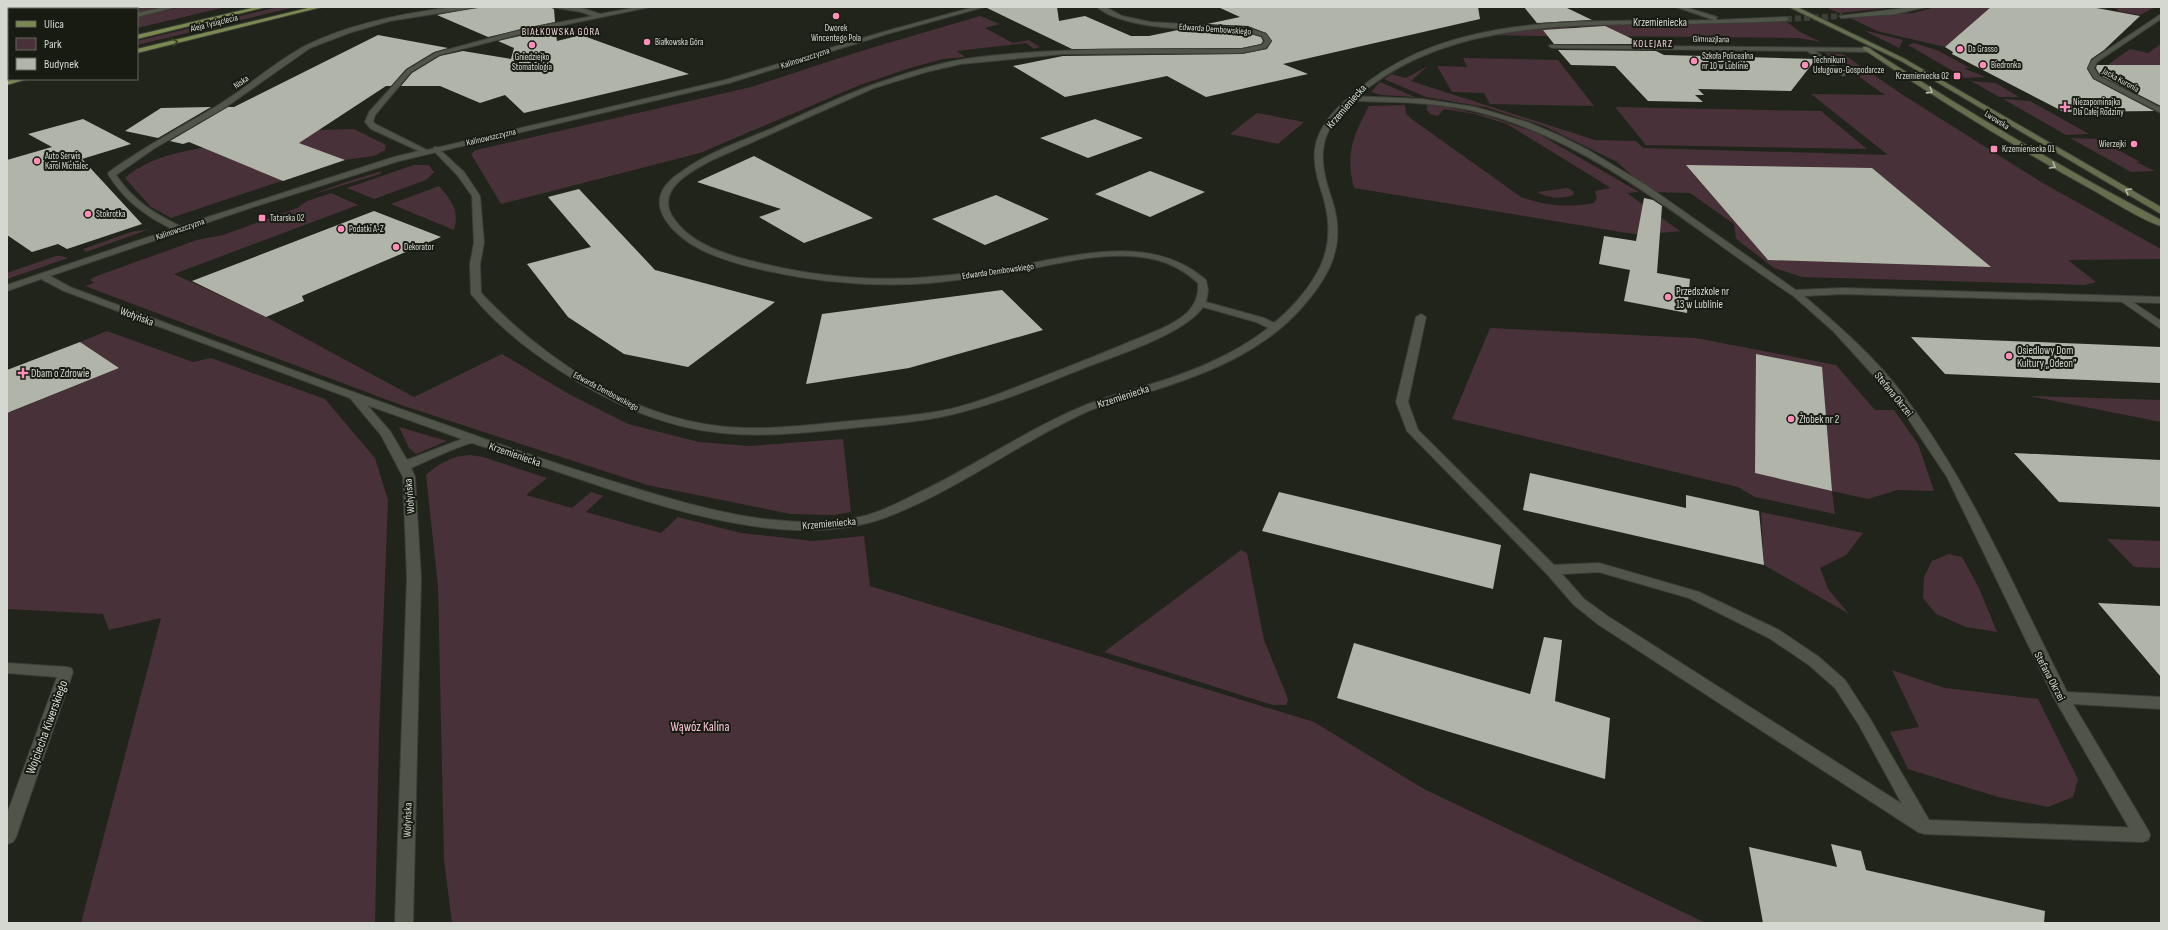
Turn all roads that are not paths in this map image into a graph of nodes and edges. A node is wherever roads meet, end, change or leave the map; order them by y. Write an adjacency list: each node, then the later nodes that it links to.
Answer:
1 (173, 7): 12 (street)
2 (263, 7): 19 (main road, Aleja Tysiąclecia)
3 (319, 7): 23 (main road, Aleja Tysiąclecia, one-way to 3)
4 (475, 7): 34 (street, Niska)
5 (554, 7): 13 (street)
6 (647, 7): 13 (street)
7 (981, 7): 30 (street, Kalinowszczyzna)
8 (1100, 7): 40 (street, Edwarda Dembowskiego)
9 (1679, 7): 17 (street, Krzemieniecka)
10 (1792, 7): 18 (street, Lwowska)
11 (1923, 7): 14 (street)
12 (138, 15)
13 (598, 16): 31 (street)
14 (1842, 16)
15 (2161, 16): 29 (street, Jacka Kuronia)
16 (1786, 19): 17 (street, Krzemieniecka)
17 (1724, 21): 28 (street, Krzemieniecka)
18 (1827, 23): 22 (street, Lwowska); 32 (street, Lwowska, one-way to 18)
19 (138, 37)
20 (1552, 46): 21 (street, Gimnazjlana)
21 (1808, 49): 22 (street, Gimnazjlana); 24 (street)
22 (1869, 50): 33 (street, Lwowska, one-way to 33)
23 (138, 51)
24 (1843, 74)
25 (17, 80): 27 (main road)
26 (20, 80): 27 (main road)
27 (7, 83)
28 (1351, 98): 37 (street, Stefana Okrzei); 43 (street, Krzemieniecka)
29 (2161, 111)
30 (437, 149): 31 (street, Kalinowszczyzna); 40 (street, Edwarda Dembowskiego)
31 (425, 152): 34 (street, Kalinowszczyzna)
32 (2161, 211)
33 (2161, 224)
34 (179, 229): 35 (street, Kalinowszczyzna)
35 (42, 276): 36 (street, Kalinowszczyzna); 44 (street, Wołyńska)
36 (7, 288)
37 (1795, 293): 38 (street); 49 (street, Stefana Okrzei)
38 (2125, 300): 39 (street); 42 (street)
39 (2161, 300)
40 (1199, 303): 43 (street)
41 (1421, 317): 47 (street)
42 (2161, 326)
43 (1275, 327): 45 (street, Krzemieniecka)
44 (353, 396): 45 (street, Krzemieniecka); 46 (street, Wołyńska)
45 (472, 439): 46 (street)
46 (404, 466): 53 (street, Wołyńska)
47 (1551, 570): 51 (street); 51 (street)
48 (7, 668): 52 (street, Wojciecha Kiwerskiego)
49 (2062, 698): 50 (street); 51 (street, Stefana Okrzei)
50 (2161, 703)
51 (1924, 826)
52 (7, 837)
53 (404, 923)

